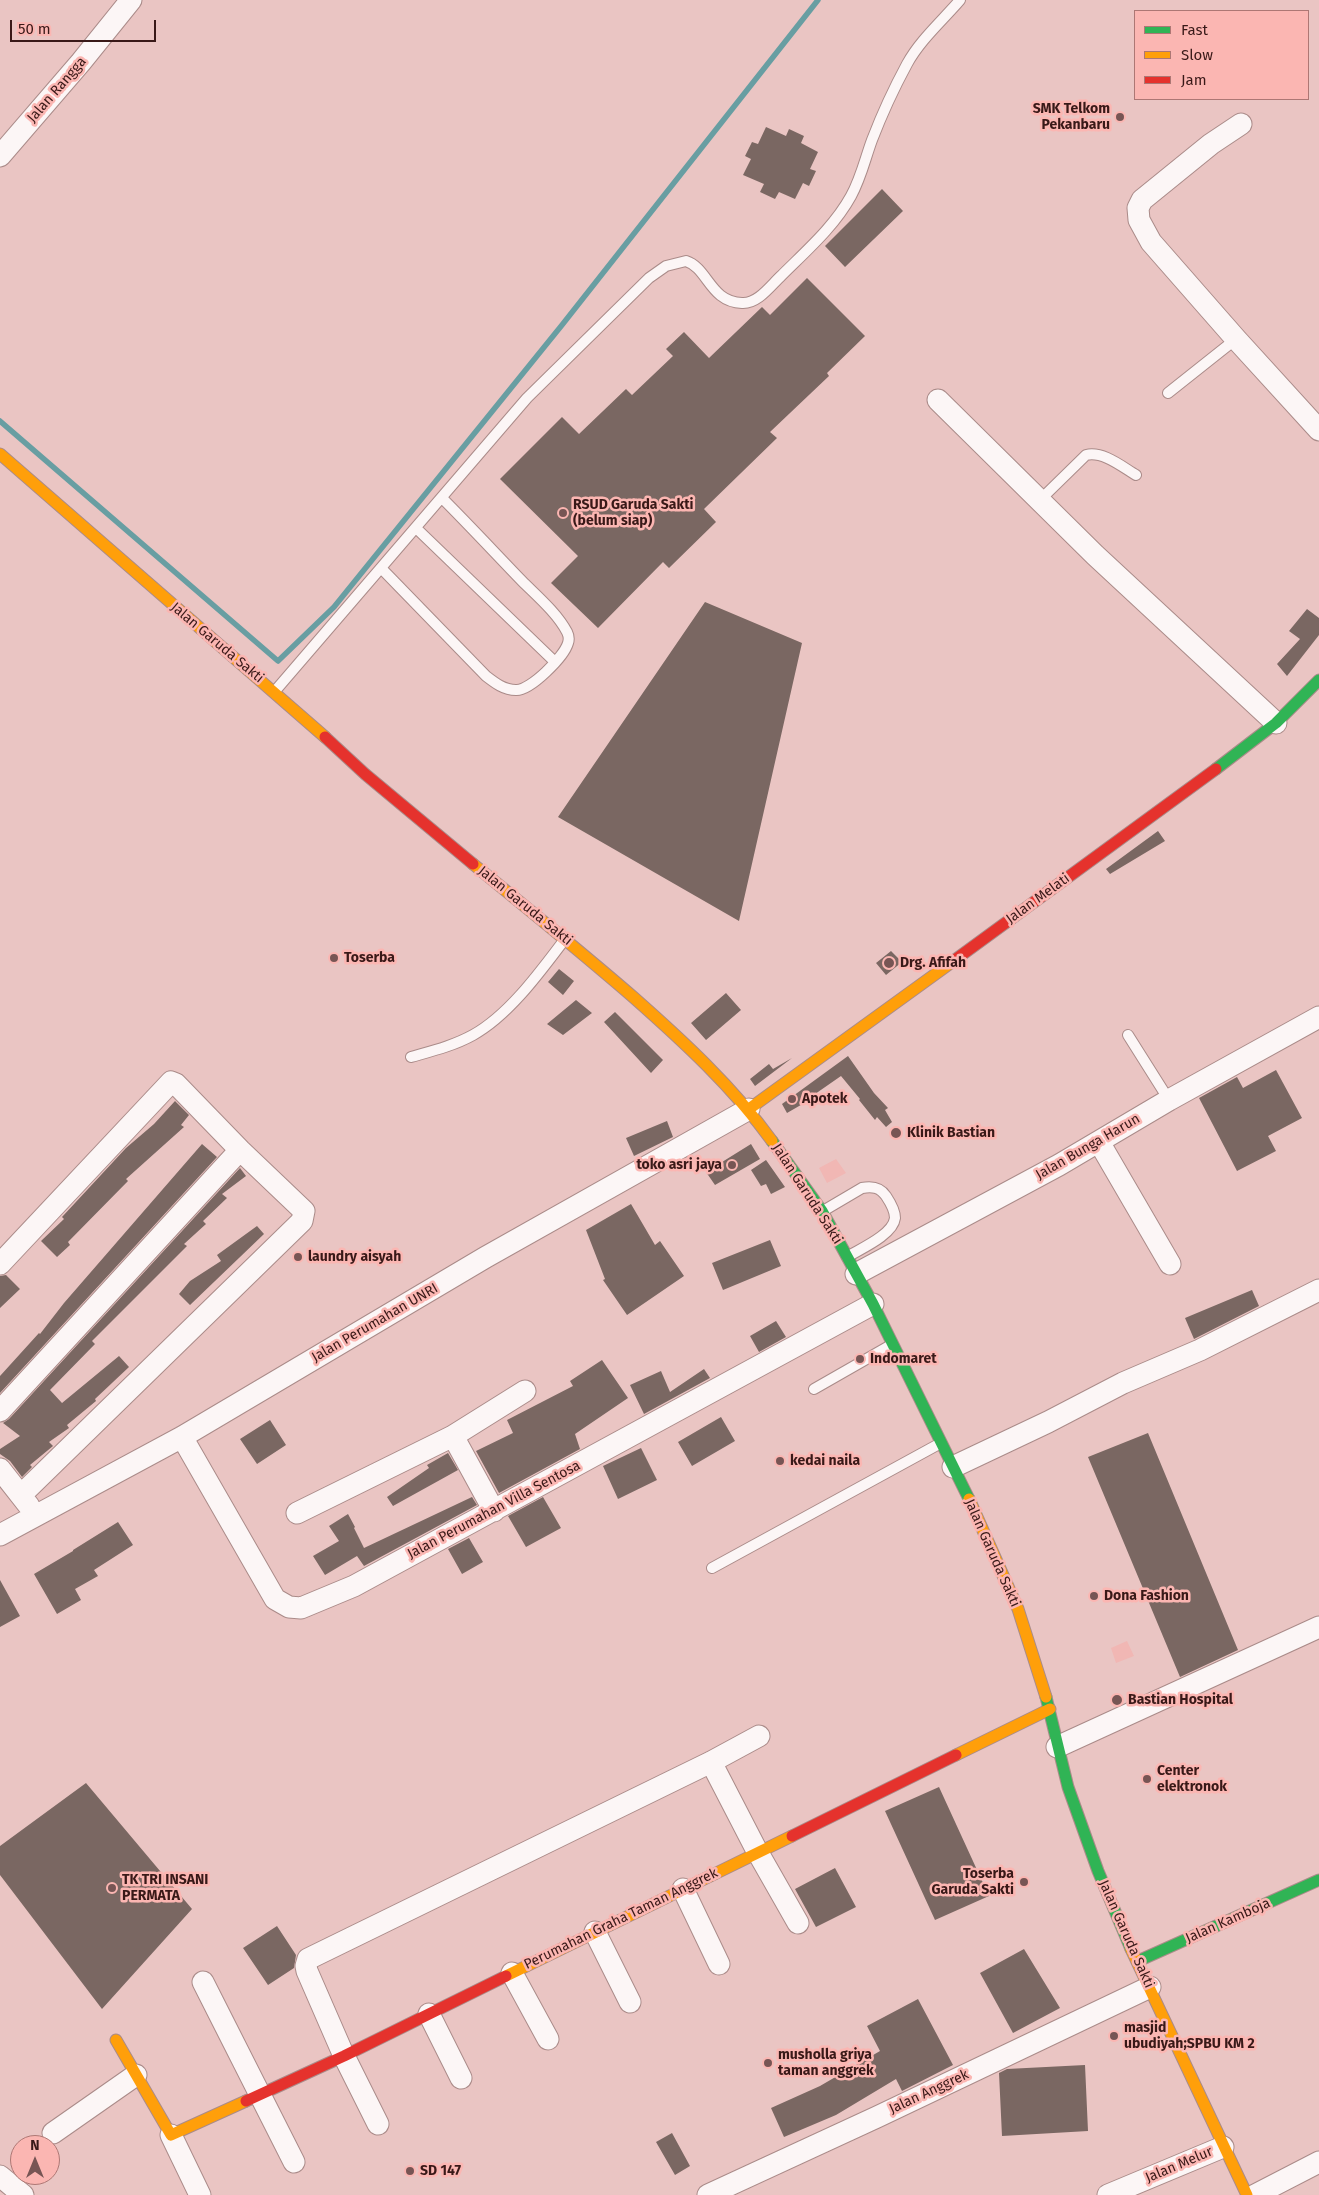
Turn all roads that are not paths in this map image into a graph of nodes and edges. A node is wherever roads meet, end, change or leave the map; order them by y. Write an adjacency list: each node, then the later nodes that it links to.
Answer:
1 (131, 0): 4 (street, Jalan Rangga)
2 (960, 0): 11 (lane)
3 (1241, 124): 5 (street)
4 (0, 156)
5 (1236, 339): 6 (lane); 8 (street)
6 (1168, 393)
7 (938, 400): 12 (street)
8 (1319, 430)
9 (0, 454): 17 (main road, Jalan Garuda Sakti)
10 (1136, 475): 12 (lane)
11 (442, 498): 13 (lane); 15 (lane)
12 (1039, 500): 18 (street)
13 (416, 528): 14 (lane); 15 (lane)
14 (381, 568): 15 (lane); 17 (lane)
15 (555, 662)
16 (1319, 680): 18 (main road, Jalan Melati)
17 (275, 692): 19 (main road, Jalan Garuda Sakti)
18 (1276, 723): 24 (main road, Jalan Melati)
19 (565, 938): 22 (lane); 24 (main road, Jalan Garuda Sakti)
20 (1319, 1017): 23 (street, Jalan Bunga Harun)
21 (1128, 1035): 23 (lane)
22 (411, 1057)
23 (1169, 1100): 25 (street, Jalan Bunga Harun)
24 (749, 1109): 27 (main road, Jalan Garuda Sakti); 38 (street, Jalan Perumahan UNRI)
25 (1100, 1142): 29 (street); 30 (street, Jalan Bunga Harun)
26 (240, 1150): 28 (street); 36 (street); 42 (street)
27 (822, 1211): 30 (main road, Jalan Garuda Sakti); 30 (lane)
28 (0, 1264)
29 (1170, 1264)
30 (852, 1265): 32 (main road, Jalan Garuda Sakti)
31 (1319, 1290): 40 (street)
32 (873, 1304): 33 (main road, Jalan Garuda Sakti); 43 (street, Jalan Perumahan Villa Sentosa)
33 (892, 1344): 34 (lane); 39 (main road, Jalan Garuda Sakti)
34 (814, 1389)
35 (525, 1391): 37 (street)
36 (0, 1411)
37 (453, 1436): 43 (street); 44 (street)
38 (182, 1438): 43 (street, Jalan Perumahan Villa Sentosa); 45 (street, Jalan Perumahan UNRI)
39 (940, 1443): 40 (main road, Jalan Garuda Sakti); 47 (lane)
40 (953, 1467): 49 (main road, Jalan Garuda Sakti)
41 (0, 1469): 42 (street)
42 (21, 1495): 45 (street)
43 (494, 1511)
44 (297, 1513)
45 (35, 1514): 46 (street, Jalan Perumahan UNRI)
46 (0, 1535)
47 (712, 1568)
48 (1319, 1627): 51 (street)
49 (1050, 1708): 51 (main road, Jalan Garuda Sakti); 53 (main road, Perumahan Graha Taman Anggrek)
50 (759, 1736): 52 (street)
51 (1057, 1747): 58 (main road, Jalan Garuda Sakti)
52 (712, 1762): 53 (street); 67 (street)
53 (757, 1851): 55 (main road, Perumahan Graha Taman Anggrek); 56 (street)
54 (1319, 1880): 58 (main road, Jalan Kamboja)
55 (684, 1888): 57 (main road, Perumahan Graha Taman Anggrek); 59 (street)
56 (798, 1923)
57 (595, 1932): 60 (main road, Perumahan Graha Taman Anggrek); 63 (street)
58 (1138, 1961): 62 (main road, Jalan Garuda Sakti)
59 (719, 1964)
60 (512, 1973): 64 (main road, Perumahan Graha Taman Anggrek); 65 (street)
61 (203, 1982): 70 (street)
62 (1150, 1987): 74 (main road, Jalan Garuda Sakti); 80 (street, Jalan Anggrek)
63 (630, 2002)
64 (429, 2014): 67 (main road, Perumahan Graha Taman Anggrek); 69 (street)
65 (548, 2039)
66 (116, 2040): 68 (main road)
67 (344, 2056): 70 (main road, Perumahan Graha Taman Anggrek); 71 (street)
68 (136, 2075): 72 (street); 73 (main road)
69 (461, 2078)
70 (260, 2096): 73 (main road, Perumahan Graha Taman Anggrek); 75 (street)
71 (378, 2124)
72 (53, 2133)
73 (171, 2135): 79 (street)
74 (1223, 2147): 81 (street, Jalan Melur); 82 (main road, Jalan Garuda Sakti)
75 (294, 2162)
76 (1319, 2162): 83 (street)
77 (6, 2183): 78 (street)
78 (23, 2195)
79 (200, 2195)
80 (708, 2195)
81 (1108, 2195)
82 (1247, 2195)
83 (1255, 2195)

